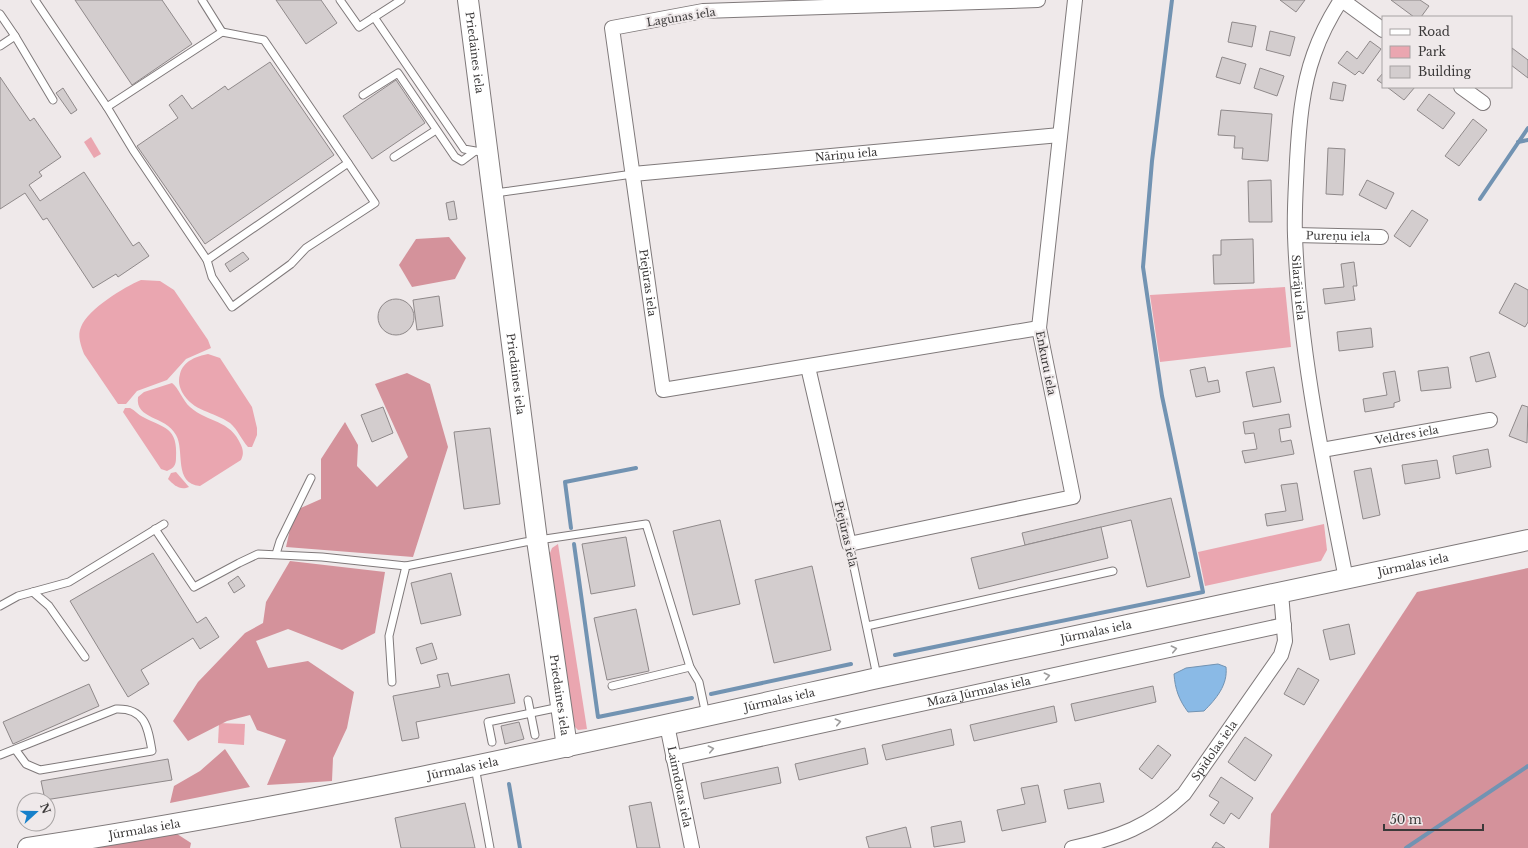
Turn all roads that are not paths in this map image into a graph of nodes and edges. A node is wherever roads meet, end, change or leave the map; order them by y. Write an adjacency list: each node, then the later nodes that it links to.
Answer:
1 (35, 0): 20 (lane)
2 (202, 0): 13 (lane)
3 (340, 0): 10 (lane)
4 (400, 0): 10 (lane)
5 (468, 0): 23 (main road, Priedaines iela)
6 (1038, 0): 11 (street, Lagūnas iela)
7 (1076, 0): 22 (street, Enkuru iela)
8 (1341, 0): 12 (street); 28 (street, Silarāju iela)
9 (0, 14): 14 (lane)
10 (374, 17): 23 (lane)
11 (612, 28): 26 (street, Piejūras iela)
12 (1382, 29)
13 (222, 32): 20 (lane); 25 (lane)
14 (15, 36): 15 (lane); 18 (lane)
15 (0, 46)
16 (1462, 88): 19 (street)
17 (363, 95): 21 (lane)
18 (53, 100)
19 (1483, 103)
20 (107, 107): 30 (lane)
21 (436, 130): 23 (lane); 24 (lane)
22 (1060, 134): 26 (street, Nāriņu iela); 31 (street, Enkuru iela)
23 (481, 153): 27 (main road, Priedaines iela)
24 (394, 157)
25 (348, 163): 30 (lane); 30 (lane)
26 (633, 174): 27 (lane); 32 (street, Piejūras iela)
27 (492, 193): 38 (main road, Priedaines iela)
28 (1295, 236): 29 (street, Pureņu iela); 34 (street, Silarāju iela)
29 (1381, 237)
30 (207, 260)
31 (1039, 328): 32 (street, Piejūras iela); 40 (street, Enkuru iela)
32 (808, 367): 40 (street, Piejūras iela)
33 (1490, 420): 34 (street, Veldres iela)
34 (1322, 450): 44 (street, Silarāju iela)
35 (311, 478): 41 (lane)
36 (164, 524): 37 (lane)
37 (155, 529): 41 (lane); 45 (lane)
38 (537, 540): 42 (lane); 51 (lane); 56 (main road, Priedaines iela)
39 (1528, 540): 44 (main road, Jūrmalas iela)
40 (849, 544): 49 (lane, Piejūras iela)
41 (276, 554): 42 (lane)
42 (406, 566): 53 (lane)
43 (1113, 571): 49 (lane)
44 (1346, 579): 46 (main road, Jūrmalas iela)
45 (33, 592): 47 (lane); 50 (lane)
46 (1281, 593): 48 (street, Spīdolas iela); 52 (main road, Jūrmalas iela)
47 (0, 606)
48 (1284, 625): 65 (street, Mazā Jūrmalas iela, one-way to 48); 70 (street, Spīdolas iela)
49 (867, 626): 52 (lane, Piejūras iela)
50 (85, 657)
51 (690, 667): 54 (lane); 58 (lane)
52 (877, 679): 58 (main road, Jūrmalas iela)
53 (392, 682)
54 (612, 686)
55 (528, 700): 57 (lane)
56 (560, 707): 57 (lane); 62 (main road, Priedaines iela)
57 (531, 713): 60 (lane); 61 (lane)
58 (706, 716): 59 (main road, Jūrmalas iela)
59 (667, 725): 62 (main road, Jūrmalas iela); 65 (street, Laimdotas iela)
60 (535, 736)
61 (492, 742)
62 (567, 747): 66 (main road, Jūrmalas iela)
63 (15, 749): 63 (lane); 64 (lane)
64 (0, 755)
65 (673, 758): 69 (street, Laimdotas iela)
66 (475, 767): 67 (main road, Jūrmalas iela); 68 (lane)
67 (28, 848)
68 (490, 848)
69 (692, 848)
70 (1072, 848)

